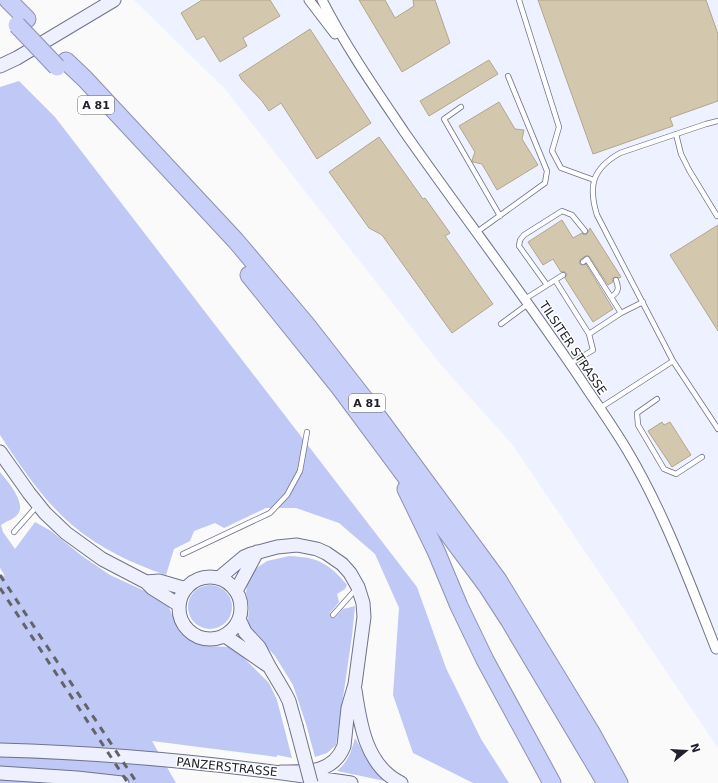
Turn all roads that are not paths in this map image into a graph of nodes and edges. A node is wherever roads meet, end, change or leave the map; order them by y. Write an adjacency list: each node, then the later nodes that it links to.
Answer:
1 (8, 0): 7 (highway, A 81)
2 (114, 0): 9 (main road)
3 (309, 0): 11 (street, TILSITER STRASSE)
4 (322, 0): 11 (street, TILSITER STRASSE)
5 (518, 0): 15 (lane)
6 (0, 8): 7 (highway, A 81)
7 (22, 22): 8 (highway, A 81, bridge)
8 (61, 64): 37 (highway, A 81); 65 (highway, A 81)
9 (0, 66)
10 (508, 76): 17 (lane)
11 (372, 84): 19 (street, TILSITER STRASSE)
12 (461, 107): 17 (lane)
13 (718, 121): 14 (lane)
14 (676, 134): 15 (lane); 16 (lane)
15 (594, 180): 27 (lane)
16 (718, 215)
17 (500, 216): 19 (lane)
18 (585, 231): 24 (lane)
19 (477, 232): 26 (street, TILSITER STRASSE)
20 (583, 262): 25 (lane)
21 (563, 275): 22 (lane)
22 (555, 280): 24 (lane); 30 (lane)
23 (616, 280): 25 (lane)
24 (546, 285): 26 (lane)
25 (611, 297): 28 (lane)
26 (527, 301): 29 (lane); 32 (street, TILSITER STRASSE)
27 (643, 302): 28 (lane); 31 (lane)
28 (622, 313): 30 (lane)
29 (501, 324)
30 (589, 334): 32 (lane)
31 (673, 361): 34 (lane); 35 (lane)
32 (570, 364): 34 (street, TILSITER STRASSE)
33 (657, 399): 39 (lane)
34 (600, 408): 53 (street, TILSITER STRASSE)
35 (718, 429)
36 (307, 432): 43 (lane)
37 (388, 451): 63 (highway); 64 (highway, A 81)
38 (0, 452): 40 (main road)
39 (702, 457)
40 (38, 505): 41 (lane); 45 (main road)
41 (14, 532)
42 (257, 552): 44 (main road); 47 (main road); 48 (main road)
43 (183, 554)
44 (219, 578): 46 (main road); 48 (main road)
45 (146, 582): 46 (main road); 49 (main road)
46 (187, 587): 49 (main road)
47 (358, 587): 50 (lane); 55 (main road)
48 (236, 591): 51 (main road)
49 (179, 605): 52 (main road)
50 (333, 615)
51 (239, 619): 52 (main road); 54 (main road)
52 (225, 636): 54 (main road)
53 (717, 650)
54 (269, 666): 60 (main road, bridge)
55 (355, 684): 57 (main road); 62 (main road)
56 (0, 750): 57 (main road, PANZERSTRASSE)
57 (281, 772): 61 (main road, PANZERSTRASSE)
58 (0, 773): 59 (main road)
59 (122, 783)
60 (311, 783)
61 (351, 783)
62 (401, 783)
63 (552, 783)
64 (606, 783)
65 (619, 783)

